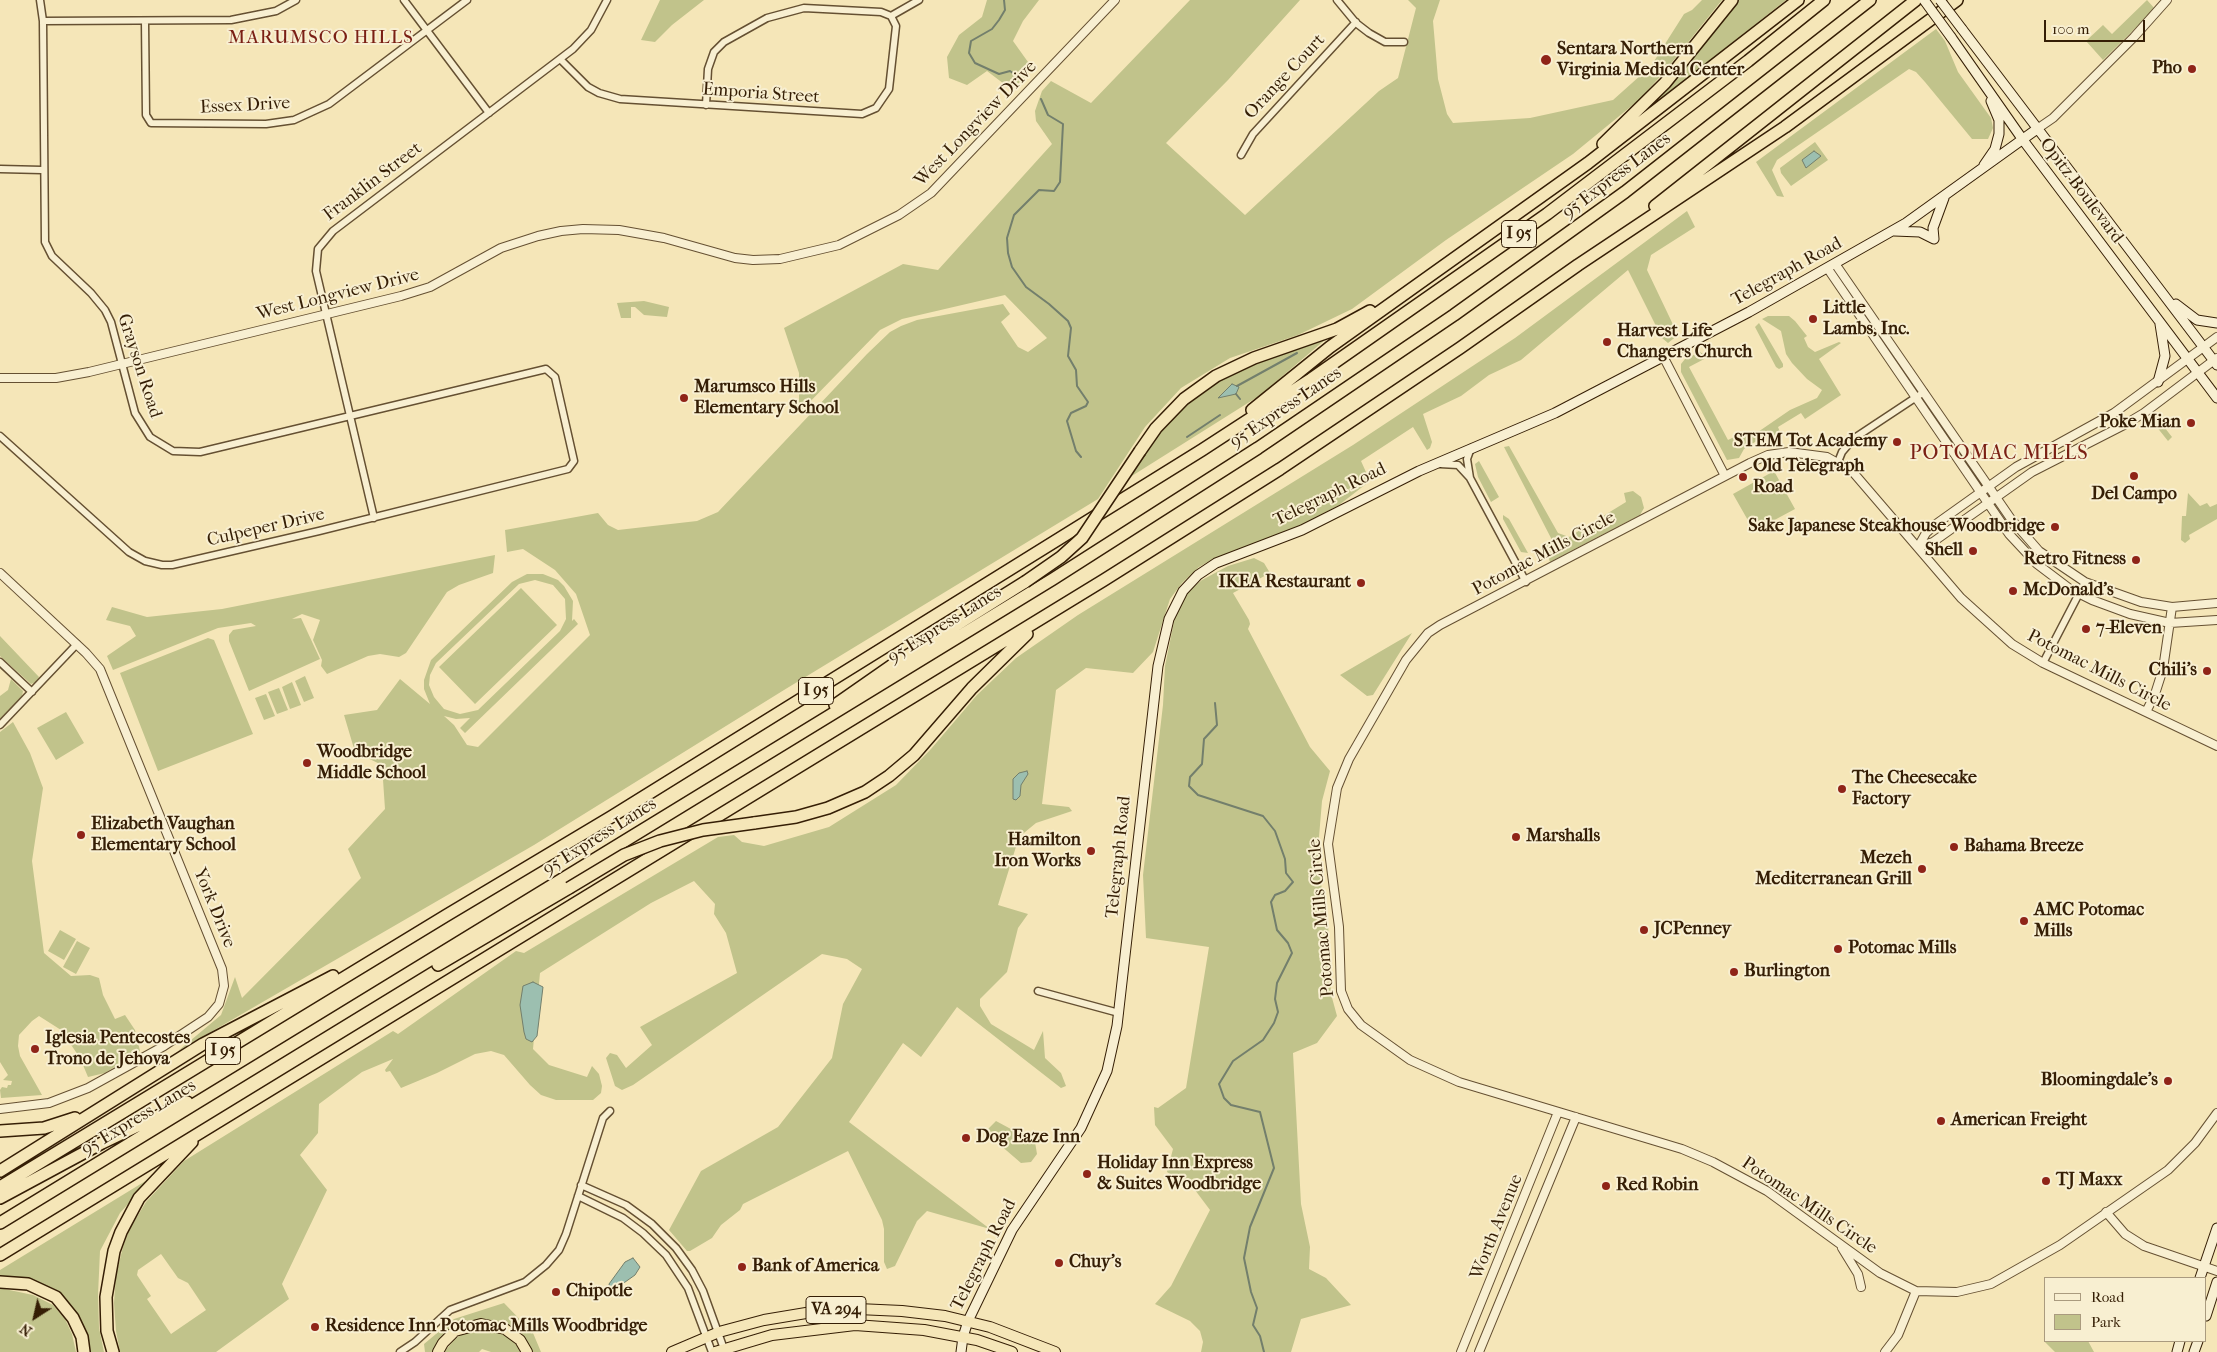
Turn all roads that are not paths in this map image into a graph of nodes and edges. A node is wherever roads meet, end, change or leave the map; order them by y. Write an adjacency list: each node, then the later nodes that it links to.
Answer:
1 (40, 0): 19 (street, Grayson Road)
2 (296, 0): 20 (street)
3 (404, 0): 22 (street)
4 (467, 0): 22 (street, Essex Drive)
5 (607, 0): 24 (street, Franklin Street)
6 (919, 0): 18 (street)
7 (1115, 0): 41 (street, West Longview Drive)
8 (1337, 0): 21 (street)
9 (1732, 0): 35 (highway)
10 (1798, 0): 35 (highway)
11 (1824, 0): 59 (highway, I 95)
12 (1870, 0): 87 (highway, 95 Express Lanes)
13 (1916, 0): 37 (highway)
14 (1924, 0): 25 (main road, Opitz Boulevard, bridge)
15 (1940, 0): 28 (main road, Opitz Boulevard, bridge)
16 (1957, 0): 37 (highway)
17 (2167, 0): 28 (street, Telegraph Road)
18 (891, 16): 26 (street); 26 (street, Emporia Street)
19 (42, 21): 20 (street); 32 (street, Grayson Road)
20 (145, 21): 22 (street, Essex Drive)
21 (1356, 22): 23 (street); 30 (street, Orange Court)
22 (426, 30): 27 (street)
23 (1404, 42)
24 (560, 59): 26 (street, Emporia Street); 27 (street, Franklin Street)
25 (1974, 70): 29 (main road, Opitz Boulevard); 33 (main road)
26 (706, 105)
27 (489, 113): 41 (street, Franklin Street)
28 (2037, 129): 29 (main road, Telegraph Road); 40 (main road, Opitz Boulevard)
29 (2023, 140): 33 (main road, Telegraph Road); 42 (main road, Opitz Boulevard)
30 (1241, 155)
31 (0, 169): 32 (street)
32 (42, 170): 49 (street, Grayson Road)
33 (1976, 174): 34 (main road, Telegraph Road)
34 (1944, 198): 36 (main road, Telegraph Road); 36 (main road)
35 (1533, 204): 39 (highway)
36 (1894, 231): 38 (main road, Telegraph Road)
37 (1578, 265): 77 (highway)
38 (1832, 267): 46 (main road, Telegraph Road); 53 (street); 54 (street)
39 (1422, 283): 59 (highway); 87 (highway, bridge)
40 (2164, 294): 43 (main road); 45 (main road, Opitz Boulevard)
41 (326, 314): 49 (street, West Longview Drive); 56 (street, Franklin Street)
42 (2159, 321): 47 (main road, Opitz Boulevard); 52 (main road)
43 (2217, 323)
44 (2217, 337): 45 (street)
45 (2204, 347): 47 (street); 48 (main road, Opitz Boulevard)
46 (1664, 358): 58 (main road, Telegraph Road); 63 (street)
47 (2188, 359): 50 (main road, Opitz Boulevard); 52 (street)
48 (2216, 361): 50 (street)
49 (122, 364): 51 (street, West Longview Drive); 56 (street, Grayson Road)
50 (2198, 372): 55 (main road, Opitz Boulevard); 67 (street)
51 (0, 378)
52 (2158, 382): 65 (street)
53 (1924, 392): 54 (street); 65 (street)
54 (1914, 398): 61 (street); 66 (street)
55 (2217, 398)
56 (350, 417): 60 (street, Grayson Road); 69 (street, Franklin Street)
57 (0, 436): 69 (street, Culpeper Drive)
58 (1471, 447): 62 (main road, Telegraph Road); 64 (street)
59 (1202, 450): 88 (highway, I 95)
60 (574, 461): 69 (street, Culpeper Drive)
61 (1838, 462): 63 (street, Potomac Mills Circle); 70 (street, Potomac Mills Circle)
62 (1434, 464): 64 (street); 91 (main road, Telegraph Road)
63 (1725, 476): 72 (street, Potomac Mills Circle)
64 (1470, 478): 72 (street)
65 (1989, 486): 66 (street); 67 (street)
66 (1980, 493): 68 (street); 70 (street)
67 (1996, 496): 68 (street); 73 (street)
68 (1987, 503): 70 (street); 74 (street)
69 (374, 518)
70 (1918, 547): 82 (street, Potomac Mills Circle)
71 (0, 573): 80 (street, York Drive)
72 (1526, 582): 96 (street, Potomac Mills Circle)
73 (2085, 582): 74 (street); 76 (street)
74 (2079, 594): 79 (street); 82 (street)
75 (2217, 603): 76 (street)
76 (2172, 607): 79 (street)
77 (1059, 608): 90 (highway, bridge); 100 (highway)
78 (2217, 620): 79 (street)
79 (2170, 623): 84 (street)
80 (77, 644): 83 (street); 94 (street, York Drive)
81 (0, 662): 83 (street)
82 (2043, 663): 84 (street, Potomac Mills Circle)
83 (32, 692): 85 (street)
84 (2146, 712): 86 (street, Potomac Mills Circle)
85 (0, 724)
86 (2217, 746)
87 (769, 754): 90 (highway, 95 Express Lanes)
88 (446, 915): 93 (highway); 103 (highway, I 95)
89 (1038, 991): 91 (street)
90 (354, 1008): 92 (highway, 95 Express Lanes)
91 (1119, 1013): 119 (main road, Telegraph Road)
92 (252, 1070): 105 (highway); 107 (highway, 95 Express Lanes)
93 (124, 1094): 99 (highway); 101 (highway)
94 (0, 1109)
95 (610, 1110): 102 (street)
96 (1558, 1112): 98 (street, Potomac Mills Circle); 133 (street, Worth Avenue)
97 (2217, 1113): 106 (street, Potomac Mills Circle)
98 (1576, 1117): 109 (street, Potomac Mills Circle); 134 (street, Worth Avenue)
99 (0, 1131)
100 (196, 1136): 110 (highway); 125 (highway)
101 (0, 1171)
102 (581, 1185): 104 (street); 120 (street)
103 (0, 1187)
104 (578, 1196): 121 (street); 126 (street)
105 (0, 1198)
106 (2106, 1212): 111 (street); 117 (street, Potomac Mills Circle)
107 (0, 1223)
108 (2217, 1228): 111 (main road)
109 (1840, 1244): 116 (street); 117 (street, Potomac Mills Circle)
110 (0, 1255)
111 (2204, 1265): 112 (street); 113 (main road)
112 (2217, 1271)
113 (2200, 1277)
114 (0, 1282): 124 (highway)
115 (2217, 1282): 118 (main road)
116 (1861, 1286)
117 (1916, 1291): 135 (street)
118 (2207, 1313)
119 (968, 1321): 120 (highway, VA 294); 122 (main road, Telegraph Road); 132 (highway, VA 294)
120 (719, 1332): 121 (highway, VA 294); 123 (street)
121 (707, 1337): 123 (street); 129 (highway, VA 294)
122 (963, 1337): 123 (highway, VA 294); 130 (main road, Telegraph Road); 131 (highway, VA 294)
123 (717, 1351)
124 (84, 1352)
125 (113, 1352)
126 (400, 1352)
127 (438, 1352): 128 (highway)
128 (527, 1352)
129 (672, 1352)
130 (961, 1352)
131 (1012, 1352)
132 (1055, 1352)
133 (1461, 1352)
134 (1479, 1352)
135 (1885, 1352)

